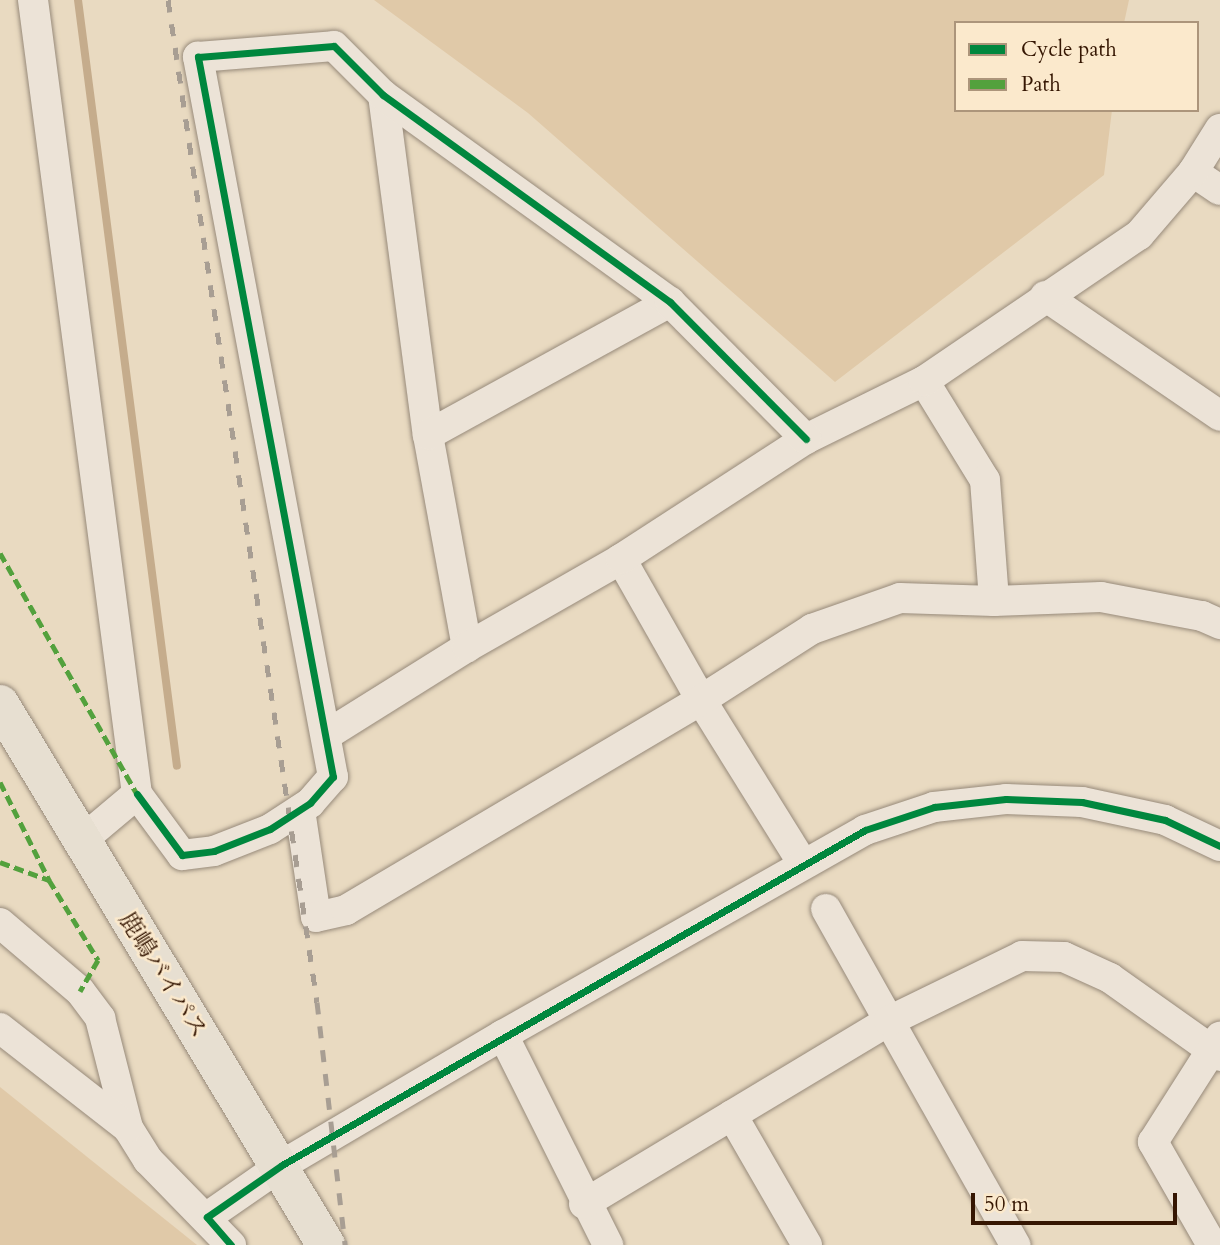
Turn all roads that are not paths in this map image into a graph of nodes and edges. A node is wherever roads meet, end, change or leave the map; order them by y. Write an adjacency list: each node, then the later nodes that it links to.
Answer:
1 (33, 0): 19 (street)
2 (383, 95): 7 (street); 10 (street); 18 (street)
3 (1220, 129): 4 (street)
4 (1193, 172): 5 (street); 6 (street)
5 (1220, 190)
6 (1045, 296): 8 (street); 9 (street)
7 (670, 303): 10 (street); 11 (street)
8 (925, 381): 11 (street); 13 (street)
9 (1220, 416)
10 (428, 435): 15 (street)
11 (806, 439): 12 (street)
12 (621, 559): 15 (street); 16 (street)
13 (993, 601): 14 (street); 16 (street)
14 (1220, 624)
15 (467, 647): 18 (street)
16 (701, 700): 20 (street); 23 (street)
17 (0, 704): 21 (highway, 鹿嶋バイパス)
18 (328, 734): 20 (street)
19 (137, 794): 20 (street); 21 (street)
20 (300, 810)
21 (80, 842): 32 (highway, 鹿嶋バイパス)
22 (1220, 846): 23 (street)
23 (803, 864): 28 (street)
24 (826, 909): 26 (street)
25 (0, 923): 31 (street)
26 (889, 1021): 29 (street); 30 (street); 39 (street)
27 (0, 1028): 31 (street)
28 (503, 1035): 32 (street); 33 (street)
29 (1217, 1047): 40 (street)
30 (732, 1115): 33 (street); 38 (street)
31 (128, 1128): 34 (street)
32 (282, 1166): 34 (street); 36 (highway, 鹿嶋バイパス)
33 (584, 1204): 37 (street)
34 (207, 1217): 35 (street)
35 (230, 1245)
36 (326, 1245)
37 (608, 1245)
38 (807, 1245)
39 (1015, 1245)
40 (1212, 1245)

